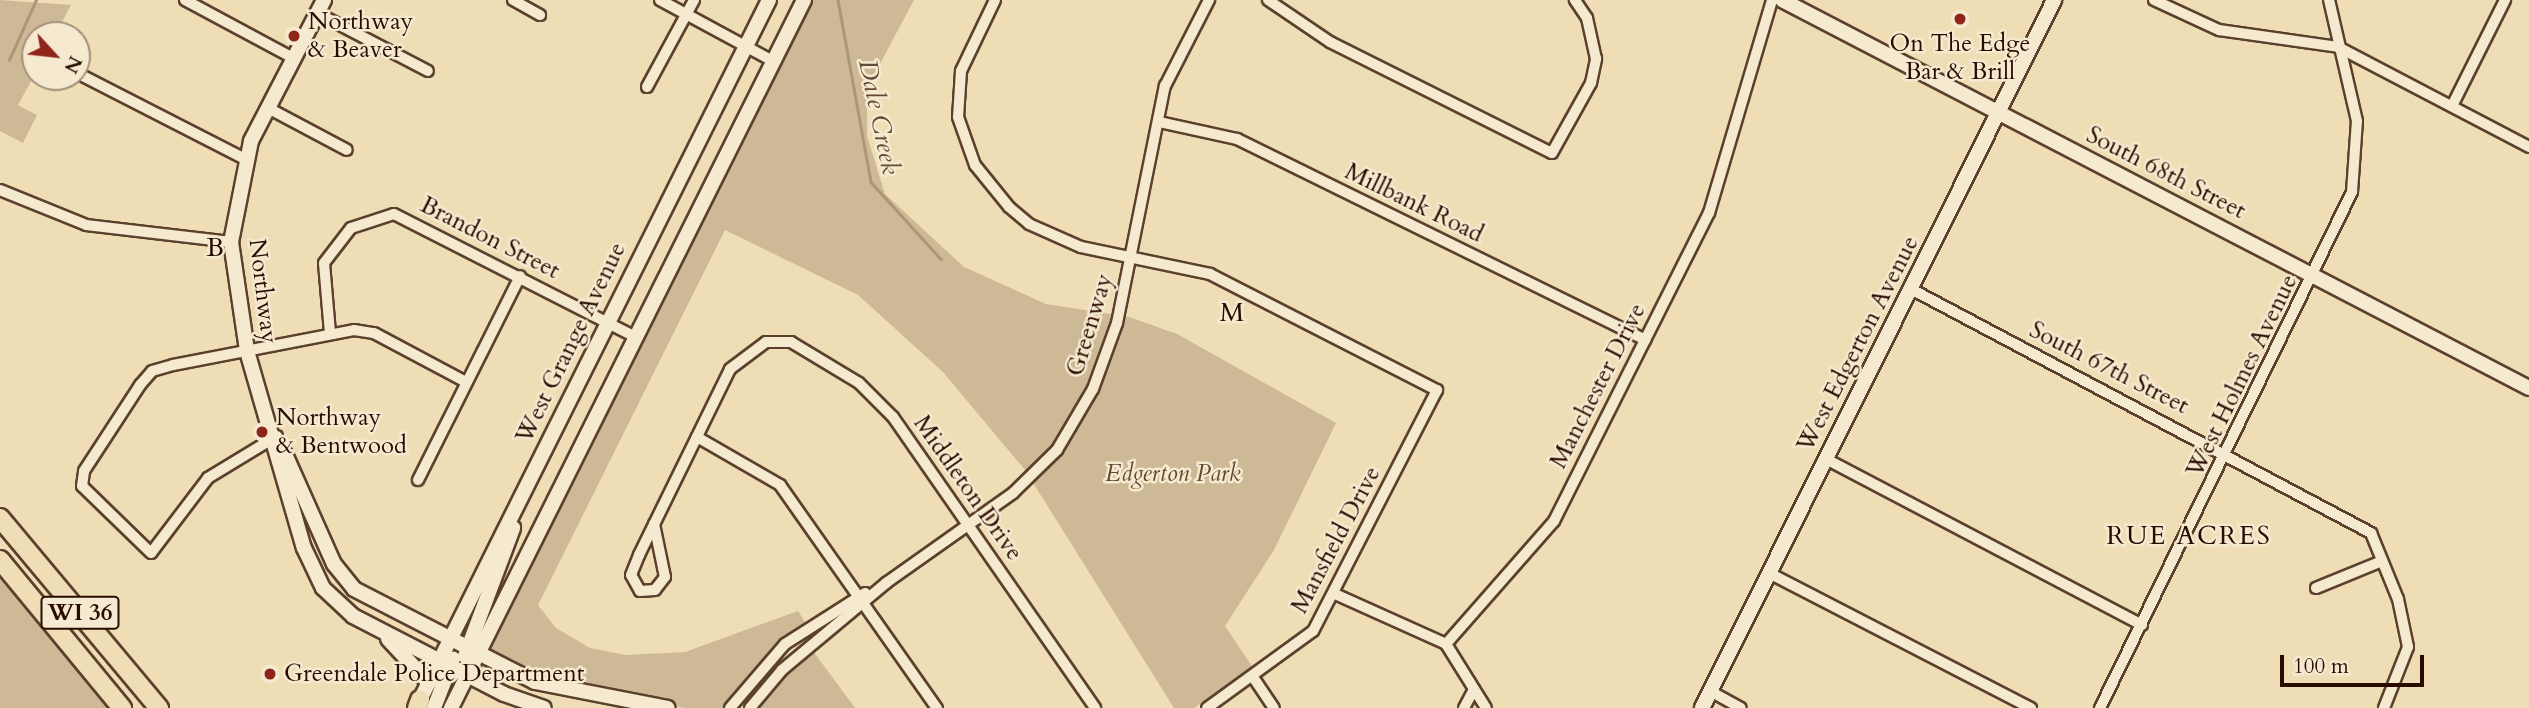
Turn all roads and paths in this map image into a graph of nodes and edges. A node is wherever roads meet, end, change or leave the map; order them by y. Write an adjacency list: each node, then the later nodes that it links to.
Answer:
1 (185, 0): 22 (street)
2 (513, 0): 18 (street)
3 (660, 0): 19 (street)
4 (694, 0): 19 (street)
5 (769, 0): 21 (street, West Grange Avenue)
6 (804, 0): 23 (street)
7 (995, 0): 36 (street)
8 (1209, 0): 30 (street, Greenway)
9 (1268, 0): 10 (street)
10 (1575, 0)
11 (1772, 0): 43 (street, Manchester Drive)
12 (1782, 0): 29 (street, South 68th Street)
13 (2054, 0): 29 (street, West Edgerton Avenue)
14 (2154, 0): 20 (street)
15 (2329, 0): 20 (street, West Holmes Avenue)
16 (2505, 0): 27 (street)
17 (321, 7): 22 (street, Northway); 24 (street)
18 (540, 15)
19 (686, 15): 21 (street); 26 (street)
20 (2338, 47): 27 (street); 37 (street, West Holmes Avenue)
21 (745, 48): 23 (street); 40 (street, West Grange Avenue)
22 (295, 59): 28 (street, Northway)
23 (773, 61): 42 (street)
24 (428, 71)
25 (91, 80): 33 (street)
26 (647, 87)
27 (2452, 106): 31 (street)
28 (268, 108): 32 (street); 33 (street, Northway)
29 (1999, 113): 37 (street, South 68th Street); 39 (street, West Edgerton Avenue)
30 (1159, 122): 36 (street, Greenway); 43 (street, Millbank Road)
31 (2529, 147)
32 (346, 150)
33 (247, 160): 35 (street, Northway)
34 (0, 190): 35 (street)
35 (231, 242): 44 (street, Northway)
36 (1133, 255): 55 (street, Greenway); 60 (street, Mansfield Drive)
37 (2315, 275): 46 (street, South 68th Street); 49 (street, West Holmes Avenue)
38 (520, 276): 40 (street, Brandon Street); 41 (street, Brandon Street); 45 (street)
39 (1911, 289): 49 (street, South 67th Street); 50 (street, West Edgerton Avenue)
40 (608, 320): 42 (street, Brandon Street); 52 (street, West Grange Avenue)
41 (330, 332): 44 (street); 45 (street)
42 (635, 337): 66 (street)
43 (1644, 340): 65 (street, Manchester Drive)
44 (247, 351): 48 (street, Northway); 48 (street)
45 (466, 382): 51 (street)
46 (2529, 388)
47 (697, 437): 54 (street); 55 (street, Middleton Drive); 61 (street)
48 (274, 438): 63 (street, Northway); 64 (street, Northway)
49 (2228, 454): 57 (street, South 67th Street); 62 (street, West Holmes Avenue)
50 (1826, 459): 58 (street, West Edgerton Avenue); 62 (street)
51 (418, 481)
52 (529, 481): 64 (street, West Grange Avenue); 66 (street)
53 (0, 518): 75 (main road, WI 36)
54 (654, 524): 54 (street)
55 (969, 526): 61 (street, Greenway); 82 (street, Middleton Drive)
56 (0, 561): 74 (main road, WI 36)
57 (2382, 561): 59 (street); 91 (street, South 67th Street)
58 (1769, 573): 72 (street, West Edgerton Avenue); 89 (street)
59 (2316, 588)
60 (1335, 594): 65 (street); 69 (street, Mansfield Drive)
61 (862, 599): 79 (street, Greenway); 80 (street, Greenway); 81 (street)
62 (2142, 625): 90 (street, West Holmes Avenue)
63 (374, 627): 67 (street, Northway); 70 (street)
64 (450, 641): 66 (street, Northway); 67 (street, West Grange Avenue); 68 (street)
65 (1446, 644): 71 (street)
66 (471, 652): 68 (street); 78 (street, Northway)
67 (440, 660): 68 (street, Northway); 70 (street, West Grange Avenue)
68 (461, 672): 73 (street); 76 (street); 77 (street, Northway)
69 (1253, 677): 83 (street, Mansfield Drive); 84 (street)
70 (429, 683): 73 (street, West Grange Avenue)
71 (1473, 691): 85 (street); 86 (street)
72 (1710, 691): 87 (street, West Edgerton Avenue); 88 (street)
73 (422, 706)
74 (122, 708)
75 (159, 708)
76 (451, 708)
77 (544, 708)
78 (667, 708)
79 (730, 708)
80 (750, 708)
81 (936, 708)
82 (1095, 708)
83 (1208, 708)
84 (1274, 708)
85 (1464, 708)
86 (1486, 708)
87 (1702, 708)
88 (1741, 708)
89 (2031, 708)
90 (2100, 708)
91 (2384, 708)

